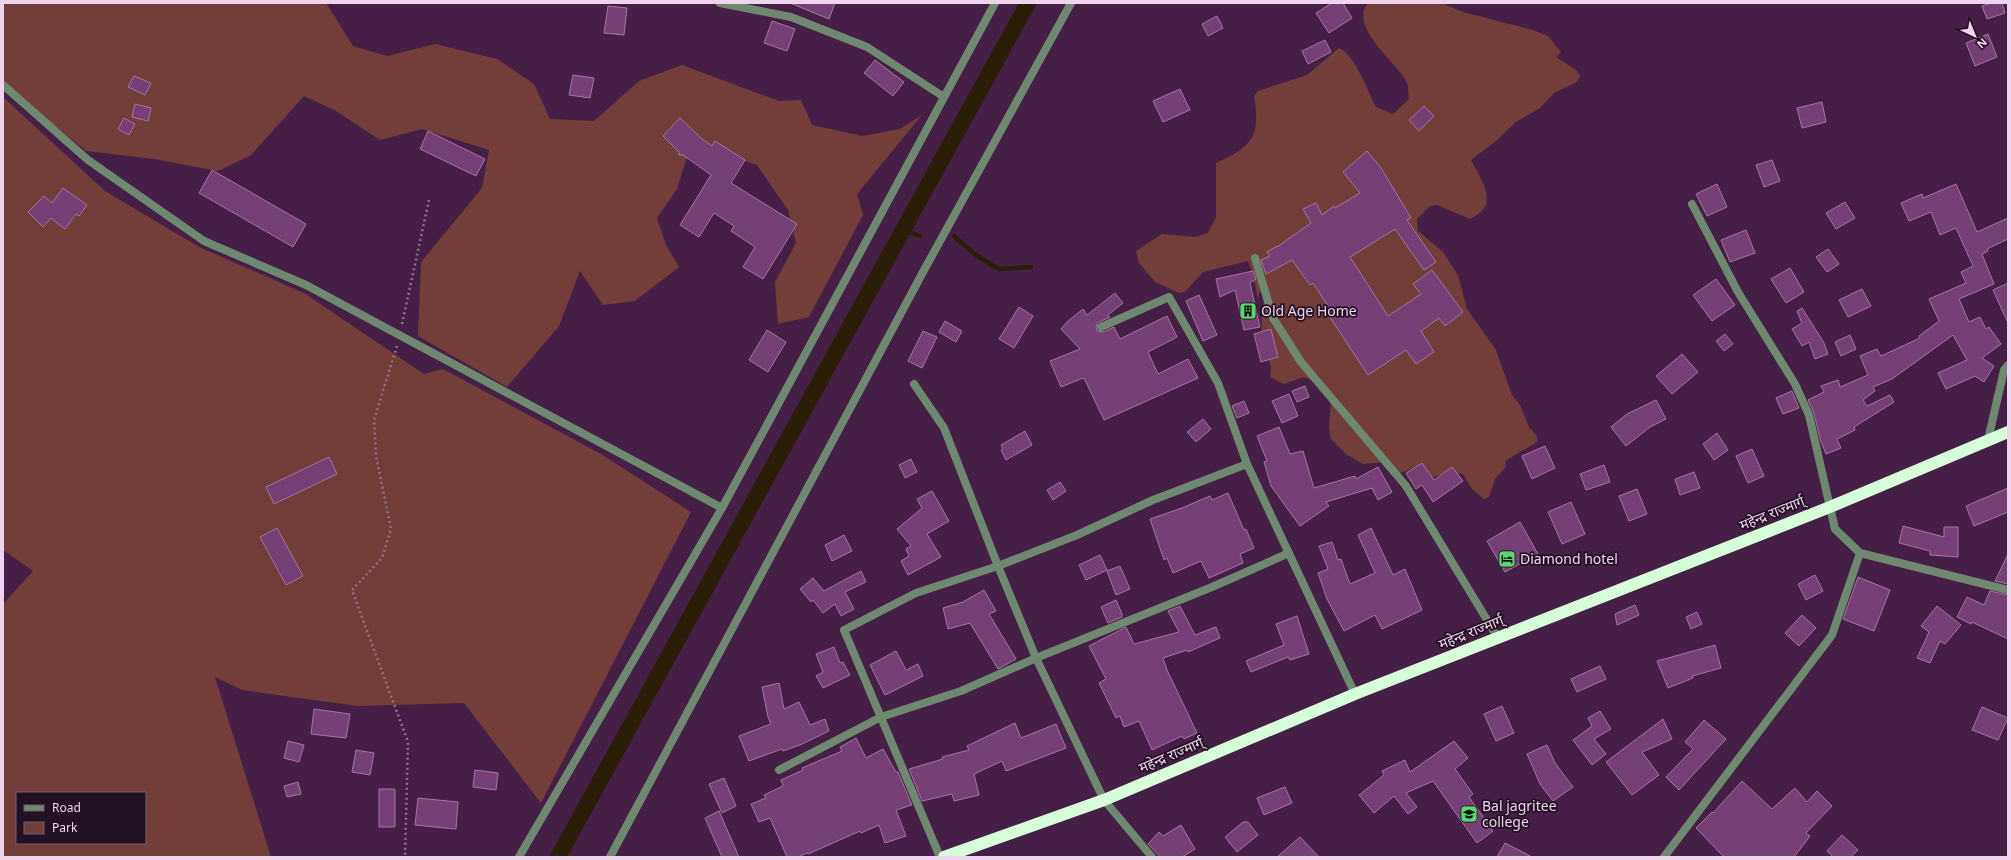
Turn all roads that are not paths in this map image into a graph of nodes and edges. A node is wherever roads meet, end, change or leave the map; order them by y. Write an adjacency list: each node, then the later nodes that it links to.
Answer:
1 (720, 3): 5 (street)
2 (995, 3): 5 (street)
3 (1071, 3): 27 (street)
4 (3, 85): 15 (street)
5 (944, 97): 15 (street)
6 (1692, 204): 14 (street)
7 (1255, 258): 20 (street)
8 (1101, 327): 13 (street)
9 (2008, 365): 12 (street)
10 (914, 384): 18 (street)
11 (2008, 432): 12 (highway, महेन्द्र राज्मार्ग्)
12 (1988, 440): 14 (highway, महेन्द्र राज्मार्ग्)
13 (1247, 464): 17 (street); 18 (street)
14 (1830, 507): 16 (street); 20 (highway, महेन्द्र राज्मार्ग्)
15 (722, 508): 26 (street)
16 (1860, 552): 19 (street); 31 (street)
17 (1289, 553): 21 (street); 22 (street)
18 (998, 566): 21 (street); 23 (street)
19 (2008, 590)
20 (1498, 638): 22 (highway, महेन्द्र राज्मार्ग्)
21 (1036, 658): 23 (street); 25 (street)
22 (1355, 694): 25 (highway, महेन्द्र राज्मार्ग्)
23 (881, 717): 24 (street); 28 (street)
24 (779, 770)
25 (1104, 800): 29 (highway, महेन्द्र राज्मार्ग्); 30 (street)
26 (519, 857)
27 (610, 857)
28 (940, 857)
29 (944, 857)
30 (1152, 857)
31 (1664, 857)

